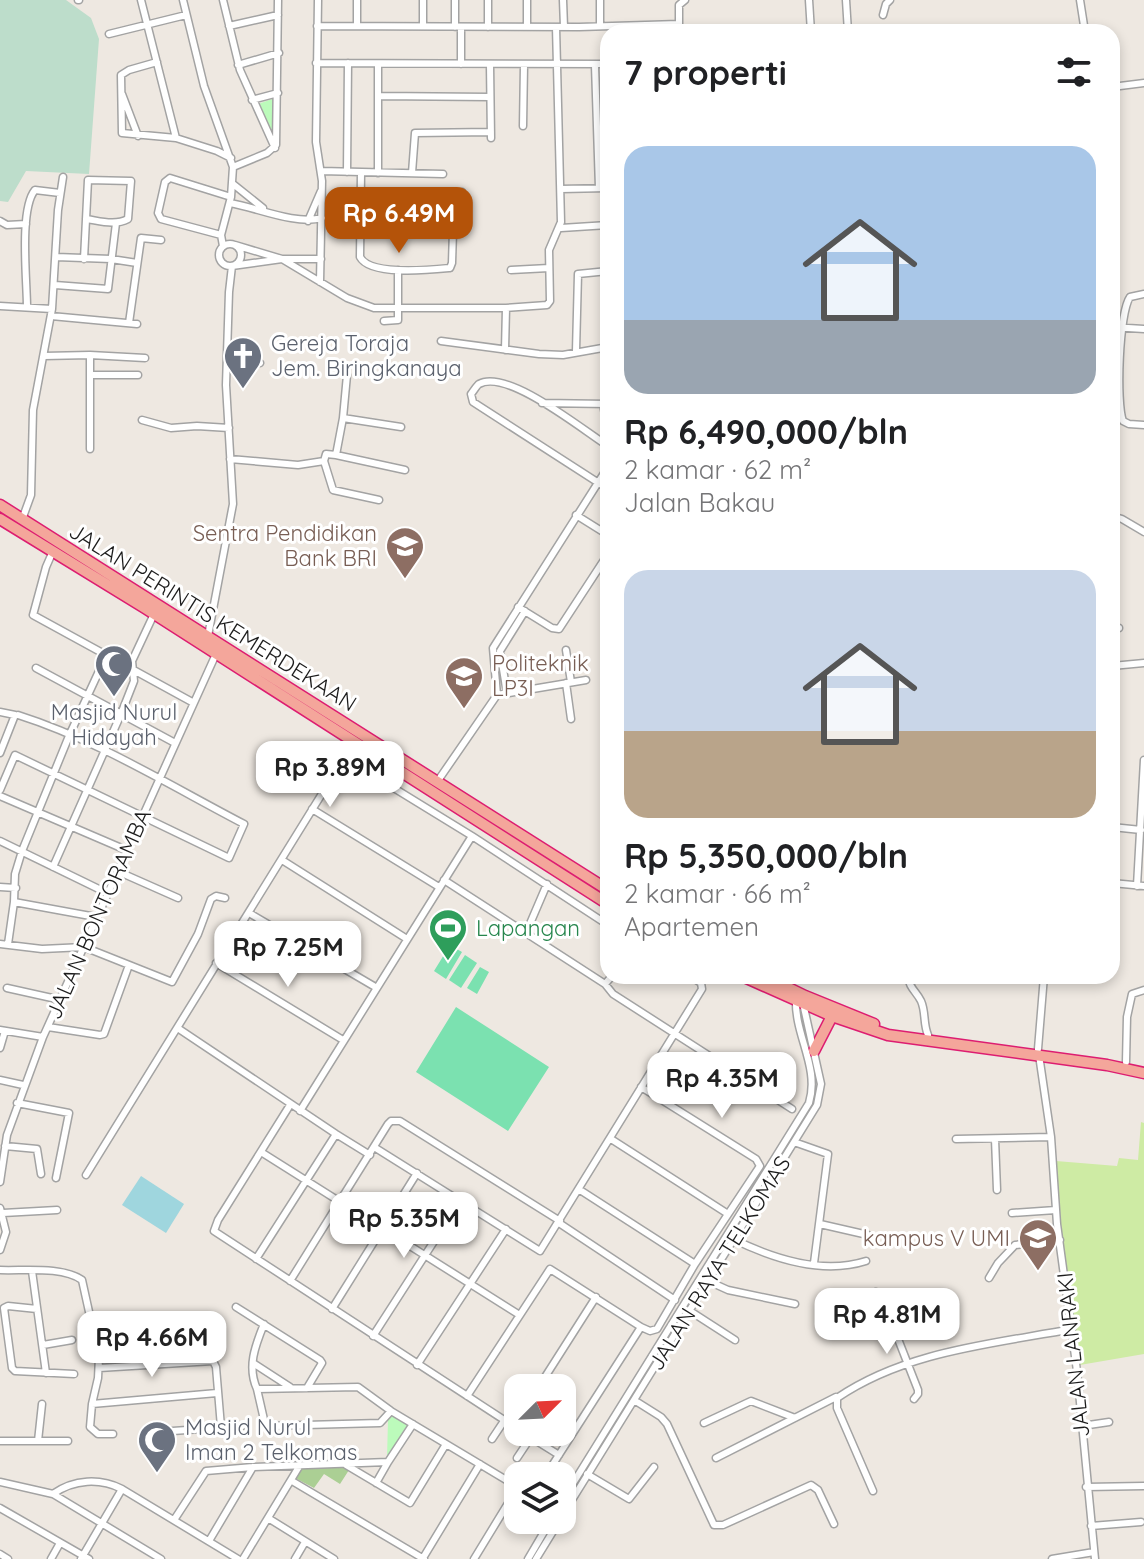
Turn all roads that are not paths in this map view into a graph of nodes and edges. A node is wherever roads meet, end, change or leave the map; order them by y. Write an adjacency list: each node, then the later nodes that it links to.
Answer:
1 (141, 0): 21 (street)
2 (183, 0): 18 (street)
3 (223, 0): 26 (street)
4 (278, 0): 19 (street)
5 (318, 0): 27 (street)
6 (357, 0): 28 (street)
7 (423, 0): 29 (street)
8 (455, 0): 31 (street)
9 (488, 0): 32 (street)
10 (527, 0): 33 (street)
11 (563, 0): 34 (street)
12 (600, 0): 30 (street)
13 (809, 0): 23 (street)
14 (846, 0): 24 (street)
15 (890, 0): 20 (street)
16 (1080, 0): 25 (street)
17 (681, 1): 22 (street)
18 (186, 15): 21 (street); 57 (street)
19 (278, 15): 26 (street); 36 (street)
20 (883, 15)
21 (147, 24): 35 (street); 37 (street)
22 (679, 24)
23 (810, 24)
24 (848, 24)
25 (1084, 24)
26 (229, 26): 42 (street)
27 (317, 26): 28 (street); 38 (street)
28 (357, 26): 29 (street)
29 (423, 26): 31 (street)
30 (600, 26): 34 (street)
31 (458, 27): 32 (street); 41 (street)
32 (488, 27): 33 (street)
33 (527, 27): 34 (street)
34 (560, 27): 45 (street)
35 (109, 34)
36 (279, 53): 42 (street); 51 (street)
37 (157, 62): 50 (street); 59 (street)
38 (316, 63): 39 (street); 65 (street)
39 (348, 63): 40 (street); 66 (street)
40 (378, 64): 41 (street); 52 (street)
41 (461, 64): 43 (street)
42 (238, 65): 54 (street)
43 (490, 65): 44 (street); 53 (street)
44 (524, 65): 45 (street); 56 (street)
45 (556, 65): 46 (street); 75 (street)
46 (595, 65): 47 (street); 55 (street)
47 (600, 65)
48 (1144, 83): 49 (street)
49 (1120, 86)
50 (120, 91): 58 (street); 58 (street)
51 (278, 93): 54 (street); 60 (street)
52 (378, 96): 53 (street); 68 (street)
53 (490, 97): 69 (street)
54 (252, 100): 60 (street)
55 (597, 113): 62 (street)
56 (523, 126)
57 (220, 131): 61 (street); 63 (street)
58 (138, 136): 59 (street)
59 (176, 138): 61 (street)
60 (275, 148): 64 (street)
61 (217, 151): 63 (street)
62 (598, 152): 74 (street)
63 (231, 158): 64 (street)
64 (233, 167): 72 (street)
65 (321, 171): 66 (street); 73 (street)
66 (347, 172): 67 (street)
67 (361, 173): 68 (street); 90 (street)
68 (378, 173): 69 (street)
69 (412, 173): 70 (street)
70 (443, 174)
71 (63, 177): 77 (street)
72 (233, 184): 78 (street); 79 (street)
73 (322, 188): 80 (street); 83 (street)
74 (599, 188): 75 (street)
75 (561, 189): 86 (street)
76 (462, 192): 89 (street)
77 (60, 193): 85 (street); 95 (street)
78 (231, 200): 79 (street); 91 (street); 91 (street)
79 (266, 210): 83 (street)
80 (322, 218): 83 (street); 99 (street)
81 (86, 219): 84 (street); 84 (street); 96 (street)
82 (0, 221): 85 (street); 88 (street)
83 (308, 221)
84 (116, 223): 97 (street)
85 (26, 224): 110 (street)
86 (561, 225): 87 (street); 102 (street)
87 (600, 225)
88 (0, 228)
89 (453, 231): 90 (street); 103 (street)
90 (360, 232): 103 (street)
91 (221, 235): 94 (street)
92 (161, 240): 100 (street)
93 (235, 245): 94 (street); 98 (street); 101 (street)
94 (223, 246): 101 (street)
95 (56, 257): 96 (street); 107 (street)
96 (84, 259): 97 (street)
97 (111, 259): 100 (street); 107 (street)
98 (282, 259): 99 (street); 101 (street); 106 (street)
99 (321, 259): 106 (street)
100 (137, 263): 115 (street)
101 (232, 266): 124 (street)
102 (549, 268): 104 (street); 111 (street)
103 (398, 270): 112 (street)
104 (511, 270)
105 (600, 272): 122 (street)
106 (320, 282): 112 (street)
107 (55, 285): 113 (street)
108 (1144, 294): 117 (street)
109 (0, 306): 110 (street)
110 (27, 307): 113 (street)
111 (506, 308): 112 (street); 121 (street)
112 (398, 309): 114 (street)
113 (52, 312): 115 (street); 125 (street)
114 (384, 321)
115 (129, 323): 116 (street)
116 (137, 324)
117 (1121, 329): 118 (street); 135 (street)
118 (1144, 329)
119 (441, 341): 121 (street)
120 (600, 348): 122 (street)
121 (505, 350): 122 (street)
122 (576, 351)
123 (90, 355): 125 (street); 126 (street); 128 (street)
124 (227, 355): 127 (street); 137 (street)
125 (44, 356): 149 (street)
126 (145, 358)
127 (260, 363)
128 (91, 375): 129 (street); 139 (street)
129 (138, 375)
130 (347, 375): 133 (street)
131 (542, 403): 132 (street); 138 (street); 145 (street)
132 (600, 404)
133 (343, 418): 136 (street); 140 (street)
134 (142, 420): 137 (street)
135 (1144, 425)
136 (401, 427)
137 (229, 428): 141 (street)
138 (600, 441)
139 (90, 449)
140 (336, 455): 142 (street); 143 (street)
141 (230, 459): 142 (street); 160 (street)
142 (324, 461): 146 (street)
143 (405, 470)
144 (600, 480): 145 (street)
145 (598, 483): 148 (street)
146 (379, 500)
147 (0, 505): 149 (highway, JALAN PERINTIS KEMERDEKAAN)
148 (576, 515): 152 (street); 157 (street)
149 (23, 517): 156 (highway, JALAN PERINTIS KEMERDEKAAN)
150 (1120, 518): 153 (street)
151 (0, 519): 154 (highway, JALAN PERINTIS KEMERDEKAAN)
152 (600, 530)
153 (1144, 532)
154 (53, 551): 156 (highway, JALAN PERINTIS KEMERDEKAAN); 163 (street)
155 (600, 566): 158 (street)
156 (139, 598): 159 (highway, JALAN PERINTIS KEMERDEKAAN); 160 (highway, JALAN PERINTIS KEMERDEKAAN)
157 (518, 607): 158 (street); 171 (street)
158 (525, 611): 170 (street)
159 (154, 614): 162 (highway, JALAN PERINTIS KEMERDEKAAN); 167 (street)
160 (208, 636): 188 (highway, JALAN PERINTIS KEMERDEKAAN)
161 (566, 650): 169 (street)
162 (216, 654): 173 (street, JALAN BONTORAMBA); 179 (highway, JALAN PERINTIS KEMERDEKAAN)
163 (106, 656): 167 (street); 172 (street)
164 (1144, 663): 165 (street)
165 (1120, 665)
166 (36, 668): 172 (street)
167 (133, 671): 173 (street); 175 (street)
168 (586, 680): 169 (street)
169 (568, 683): 170 (street); 177 (street)
170 (507, 693): 171 (street)
171 (497, 695): 188 (street)
172 (89, 696): 175 (street); 178 (street)
173 (192, 702): 180 (street, JALAN BONTORAMBA)
174 (0, 712): 182 (street)
175 (121, 714): 180 (street); 181 (street)
176 (18, 715): 178 (street)
177 (571, 719)
178 (69, 736): 181 (street); 186 (street)
179 (354, 742): 183 (street); 194 (highway, JALAN PERINTIS KEMERDEKAAN)
180 (175, 743): 187 (street, JALAN BONTORAMBA)
181 (104, 752): 187 (street); 190 (street)
182 (0, 753)
183 (345, 758): 192 (street); 199 (street)
184 (1144, 760): 185 (street)
185 (1143, 771): 198 (street)
186 (53, 774): 189 (street); 190 (street); 193 (street)
187 (158, 779): 195 (street, JALAN BONTORAMBA); 195 (street)
188 (437, 782): 194 (highway, JALAN PERINTIS KEMERDEKAAN)
189 (0, 790)
190 (88, 791): 195 (street); 196 (street)
191 (0, 796): 193 (street)
192 (312, 809): 203 (street); 212 (street)
193 (38, 812): 196 (street); 202 (street)
194 (476, 812): 209 (highway, JALAN PERINTIS KEMERDEKAAN); 217 (highway, JALAN PERINTIS KEMERDEKAAN)
195 (141, 817): 201 (street, JALAN BONTORAMBA)
196 (71, 826): 201 (street); 204 (street)
197 (1120, 828): 198 (street)
198 (1141, 830): 210 (street)
199 (472, 836): 206 (street); 207 (street)
200 (0, 841): 202 (street)
201 (126, 850): 205 (street, JALAN BONTORAMBA)
202 (22, 851): 204 (street); 213 (street)
203 (282, 860): 219 (street); 223 (street)
204 (53, 867): 214 (street)
205 (117, 871): 214 (street, JALAN BONTORAMBA); 215 (street)
206 (444, 880): 212 (street); 222 (street)
207 (547, 884): 221 (street); 222 (street)
208 (1120, 884): 210 (street)
209 (600, 885)
210 (1140, 886)
211 (0, 887): 213 (street)
212 (439, 887): 223 (street)
213 (16, 888): 218 (street)
214 (107, 893): 220 (street, JALAN BONTORAMBA)
215 (178, 898)
216 (225, 898): 227 (street)
217 (600, 898)
218 (14, 902): 220 (street); 224 (street)
219 (249, 913): 226 (street); 236 (street)
220 (96, 917): 225 (street, JALAN BONTORAMBA)
221 (600, 920)
222 (526, 933): 228 (street)
223 (407, 939): 236 (street)
224 (4, 944): 225 (street)
225 (84, 947): 227 (street); 239 (street, JALAN BONTORAMBA)
226 (216, 963): 242 (street); 247 (street)
227 (129, 965): 241 (street)
228 (600, 981)
229 (605, 984): 244 (street)
230 (700, 984): 244 (street)
231 (763, 984): 238 (highway)
232 (777, 984): 238 (highway)
233 (909, 984): 245 (street)
234 (1043, 984): 250 (street, JALAN LANRAKI)
235 (7, 988): 239 (street)
236 (377, 988): 247 (street)
237 (1144, 990): 251 (street)
238 (800, 998): 240 (highway); 245 (highway); 249 (street, JALAN RAYA TELKOMAS); 292 (street, JALAN RAYA TELKOMAS)
239 (61, 1000): 241 (street, JALAN BONTORAMBA)
240 (832, 1016): 249 (highway); 250 (highway)
241 (48, 1027): 246 (street, JALAN BONTORAMBA)
242 (179, 1029): 258 (street); 274 (street)
243 (3, 1031): 246 (street); 248 (street)
244 (675, 1035): 256 (street); 259 (street)
245 (928, 1035): 250 (highway)
246 (43, 1037): 255 (street, JALAN BONTORAMBA)
247 (343, 1040): 260 (street)
248 (0, 1048)
249 (814, 1051): 267 (street, JALAN RAYA TELKOMAS)
250 (1038, 1052): 251 (highway); 253 (highway); 263 (street, JALAN LANRAKI)
251 (1126, 1062): 252 (highway)
252 (1144, 1066)
253 (1144, 1073)
254 (0, 1080): 255 (street)
255 (23, 1085): 257 (street, JALAN BONTORAMBA)
256 (641, 1087): 264 (street); 286 (street)
257 (17, 1103): 261 (street, JALAN BONTORAMBA); 276 (street)
258 (290, 1105): 260 (street); 270 (street)
259 (792, 1109)
260 (300, 1111): 262 (street)
261 (3, 1134): 268 (street, JALAN BONTORAMBA)
262 (336, 1134): 271 (street); 277 (street)
263 (1051, 1137): 266 (street); 283 (street, JALAN LANRAKI)
264 (611, 1139): 278 (street); 286 (street)
265 (956, 1139): 266 (street)
266 (995, 1139): 279 (street)
267 (794, 1142): 288 (street); 292 (street, JALAN RAYA TELKOMAS)
268 (5, 1146): 273 (street); 275 (street, JALAN BONTORAMBA)
269 (374, 1147): 271 (street); 272 (street); 287 (street)
270 (261, 1152): 277 (street); 296 (street)
271 (370, 1155): 281 (street)
272 (417, 1173): 280 (street); 289 (street)
273 (41, 1174)
274 (86, 1175)
275 (0, 1178)
276 (56, 1178)
277 (305, 1180): 281 (street); 296 (street)
278 (580, 1190): 287 (street); 299 (street)
279 (997, 1190)
280 (460, 1201): 290 (street); 295 (street)
281 (339, 1202): 289 (street); 303 (street)
282 (57, 1210): 284 (street)
283 (1056, 1210): 285 (street); 293 (street, JALAN LANRAKI)
284 (2, 1211): 294 (street)
285 (1012, 1213)
286 (728, 1214): 299 (street)
287 (560, 1222): 290 (street); 307 (street)
288 (820, 1224): 291 (street); 298 (street)
289 (383, 1229): 295 (street); 312 (street)
290 (506, 1229): 305 (street)
291 (868, 1235)
292 (731, 1238): 298 (street); 304 (street, JALAN RAYA TELKOMAS); 329 (street, JALAN RAYA TELKOMAS)
293 (1060, 1240): 302 (street); 317 (street, JALAN LANRAKI)
294 (0, 1250)
295 (425, 1256): 305 (street); 318 (street)
296 (256, 1259): 303 (street)
297 (866, 1261): 298 (street)
298 (814, 1263)
299 (695, 1264): 307 (street)
300 (0, 1270): 301 (street)
301 (32, 1271): 311 (street); 325 (street)
302 (989, 1278)
303 (290, 1281): 312 (street)
304 (708, 1281): 308 (street); 313 (street, JALAN RAYA TELKOMAS)
305 (472, 1284): 314 (street); 324 (street)
306 (596, 1297): 314 (street); 316 (street); 328 (street)
307 (675, 1300): 316 (street)
308 (795, 1304)
309 (236, 1307): 315 (street)
310 (841, 1307): 323 (street)
311 (37, 1309): 321 (street); 326 (street)
312 (332, 1309): 318 (street)
313 (690, 1311): 320 (street); 329 (street, JALAN RAYA TELKOMAS)
314 (518, 1314): 334 (street)
315 (264, 1324): 322 (street); 331 (street)
316 (641, 1327): 359 (street)
317 (1072, 1329): 323 (street); 347 (street, JALAN LANRAKI)
318 (373, 1336): 324 (street)
319 (72, 1340): 321 (street)
320 (735, 1340)
321 (43, 1345): 326 (street)
322 (253, 1363): 330 (street); 332 (street)
323 (908, 1363): 335 (street); 336 (street)
324 (417, 1365): 334 (street)
325 (99, 1368): 333 (street); 339 (street)
326 (46, 1373): 327 (street)
327 (74, 1374)
328 (547, 1374)
329 (643, 1379): 337 (street, JALAN RAYA TELKOMAS); 358 (street, JALAN RAYA TELKOMAS)
330 (292, 1388): 331 (street); 332 (street)
331 (307, 1388): 340 (street)
332 (257, 1389): 340 (street)
333 (217, 1393): 339 (street); 348 (street)
334 (467, 1396): 342 (street)
335 (840, 1396): 341 (street); 378 (street)
336 (914, 1399)
337 (634, 1400): 358 (street, JALAN RAYA TELKOMAS); 387 (street)
338 (42, 1404): 353 (street)
339 (92, 1404): 350 (street)
340 (391, 1411): 345 (street)
341 (795, 1418): 344 (street); 361 (street)
342 (504, 1421): 351 (street)
343 (1109, 1422): 347 (street)
344 (704, 1423)
345 (413, 1424): 355 (street); 362 (street)
346 (242, 1426): 348 (street)
347 (1082, 1426): 376 (street, JALAN LANRAKI)
348 (221, 1427): 349 (street)
349 (159, 1432)
350 (113, 1434)
351 (492, 1439)
352 (0, 1441): 353 (street)
353 (38, 1441): 354 (street)
354 (68, 1441)
355 (446, 1444): 365 (street); 374 (street)
356 (525, 1446): 360 (street)
357 (545, 1446): 359 (street)
358 (599, 1448): 369 (street, JALAN RAYA TELKOMAS); 372 (street, JALAN RAYA TELKOMAS)
359 (559, 1455): 363 (street)
360 (517, 1458)
361 (716, 1458)
362 (388, 1462): 364 (street); 374 (street)
363 (554, 1462)
364 (345, 1464): 366 (street); 374 (street)
365 (480, 1464): 370 (street); 403 (street)
366 (300, 1465): 367 (street); 371 (street)
367 (253, 1467): 384 (street); 391 (street)
368 (654, 1467): 369 (street)
369 (587, 1474): 379 (street, JALAN RAYA TELKOMAS)
370 (504, 1479)
371 (292, 1481): 383 (street); 403 (street)
372 (576, 1481)
373 (0, 1482): 380 (street)
374 (376, 1483)
375 (1144, 1486): 376 (street)
376 (1086, 1487): 388 (street, JALAN LANRAKI)
377 (122, 1489): 380 (street); 384 (street); 386 (street)
378 (873, 1491)
379 (576, 1492)
380 (53, 1494): 386 (street)
381 (0, 1508): 393 (street)
382 (504, 1510): 404 (street)
383 (268, 1518): 392 (street); 400 (street)
384 (174, 1520): 391 (street)
385 (1141, 1522): 388 (street)
386 (102, 1523): 396 (street); 399 (street)
387 (834, 1524)
388 (1091, 1526): 395 (street, JALAN LANRAKI)
389 (543, 1534): 405 (street)
390 (551, 1534): 406 (street, JALAN RAYA TELKOMAS)
391 (209, 1541): 400 (street)
392 (305, 1542): 401 (street); 402 (street)
393 (60, 1543): 396 (street); 398 (street)
394 (0, 1554): 397 (street)
395 (1094, 1555): 407 (street)
396 (84, 1558)
397 (8, 1559)
398 (51, 1559)
399 (161, 1559)
400 (240, 1559)
401 (295, 1559)
402 (334, 1559)
403 (423, 1559)
404 (474, 1559)
405 (528, 1559)
406 (536, 1559)
407 (1052, 1559)

